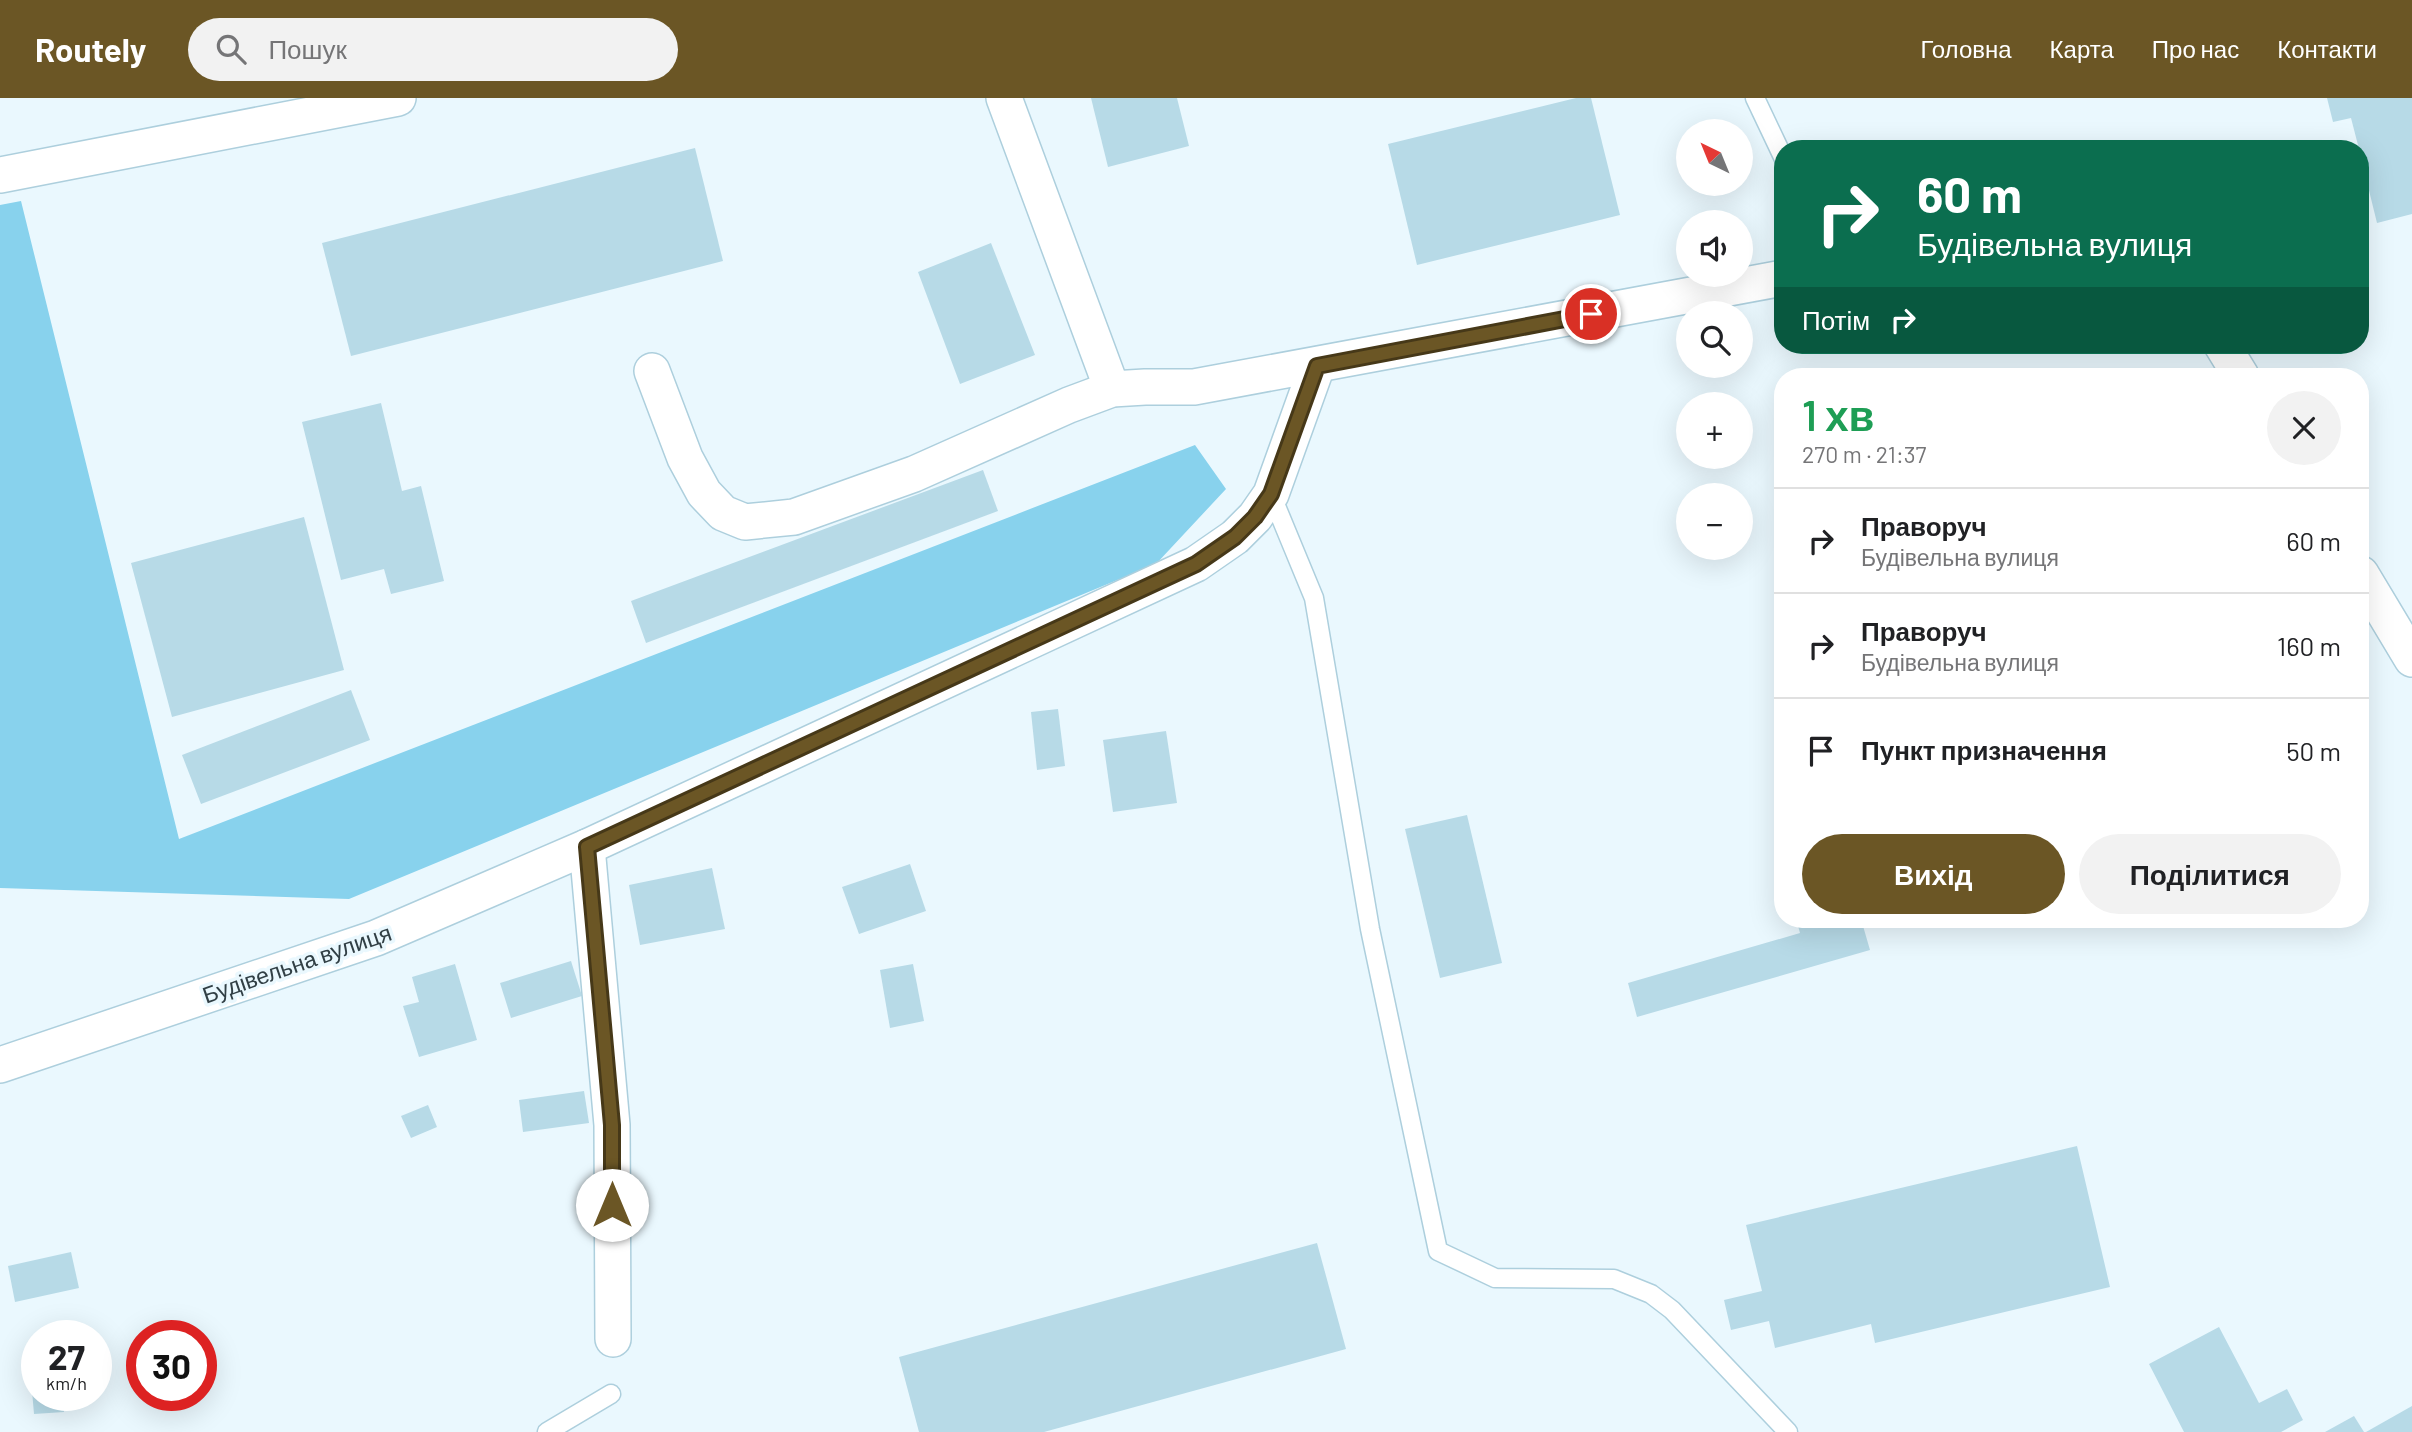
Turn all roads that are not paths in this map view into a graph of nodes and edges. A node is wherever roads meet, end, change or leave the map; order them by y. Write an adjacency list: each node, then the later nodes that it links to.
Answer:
1 (398, 98): 5 (street)
2 (1004, 98): 9 (street)
3 (1755, 98): 4 (lane)
4 (1775, 140)
5 (0, 175)
6 (1774, 280): 7 (street)
7 (1317, 366): 9 (street); 10 (street, Будівельна вулиця)
8 (652, 371): 9 (street)
9 (1112, 389)
10 (1271, 494): 13 (street, Будівельна вулиця); 18 (lane)
11 (2369, 587): 12 (street)
12 (2412, 659)
13 (587, 847): 14 (street, Будівельна вулиця); 15 (street)
14 (0, 1065)
15 (613, 1339)
16 (611, 1394): 17 (lane)
17 (547, 1432)
18 (1788, 1432)

